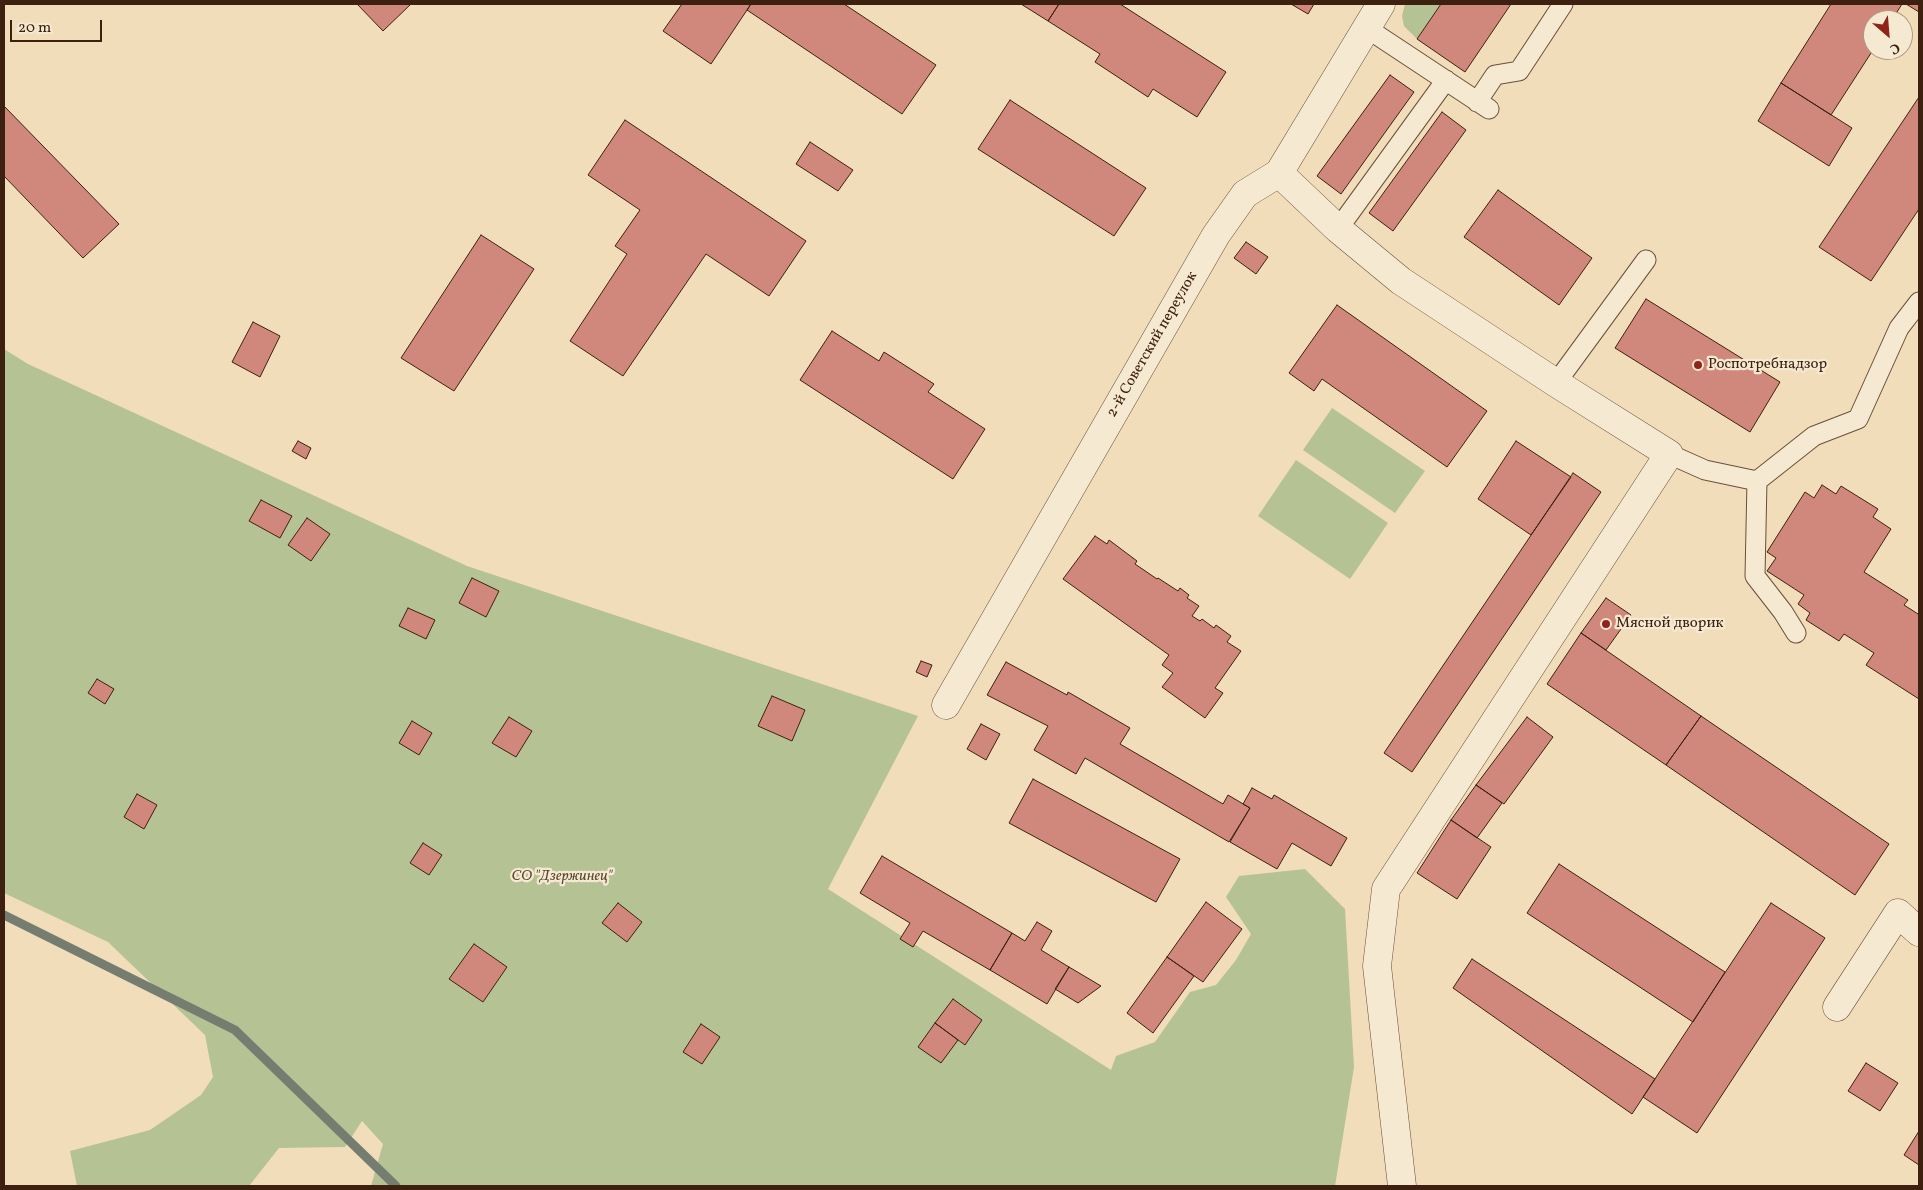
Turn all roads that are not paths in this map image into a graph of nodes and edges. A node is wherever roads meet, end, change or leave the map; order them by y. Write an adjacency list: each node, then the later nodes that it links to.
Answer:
1 (1381, 4): 3 (street, 2-й Советский переулок)
2 (1563, 4): 4 (lane)
3 (1368, 29): 4 (lane); 5 (street, 2-й Советский переулок)
4 (1446, 80): 6 (lane)
5 (1279, 173): 6 (street); 13 (street, 2-й Советский переулок)
6 (1338, 229): 9 (street)
7 (1646, 260): 9 (lane)
8 (1919, 302): 11 (lane)
9 (1556, 383): 10 (street)
10 (1669, 454): 11 (lane); 16 (street)
11 (1757, 481): 12 (lane)
12 (1796, 633)
13 (946, 705)
14 (1919, 932): 15 (street)
15 (1837, 1007)
16 (1402, 1186)

